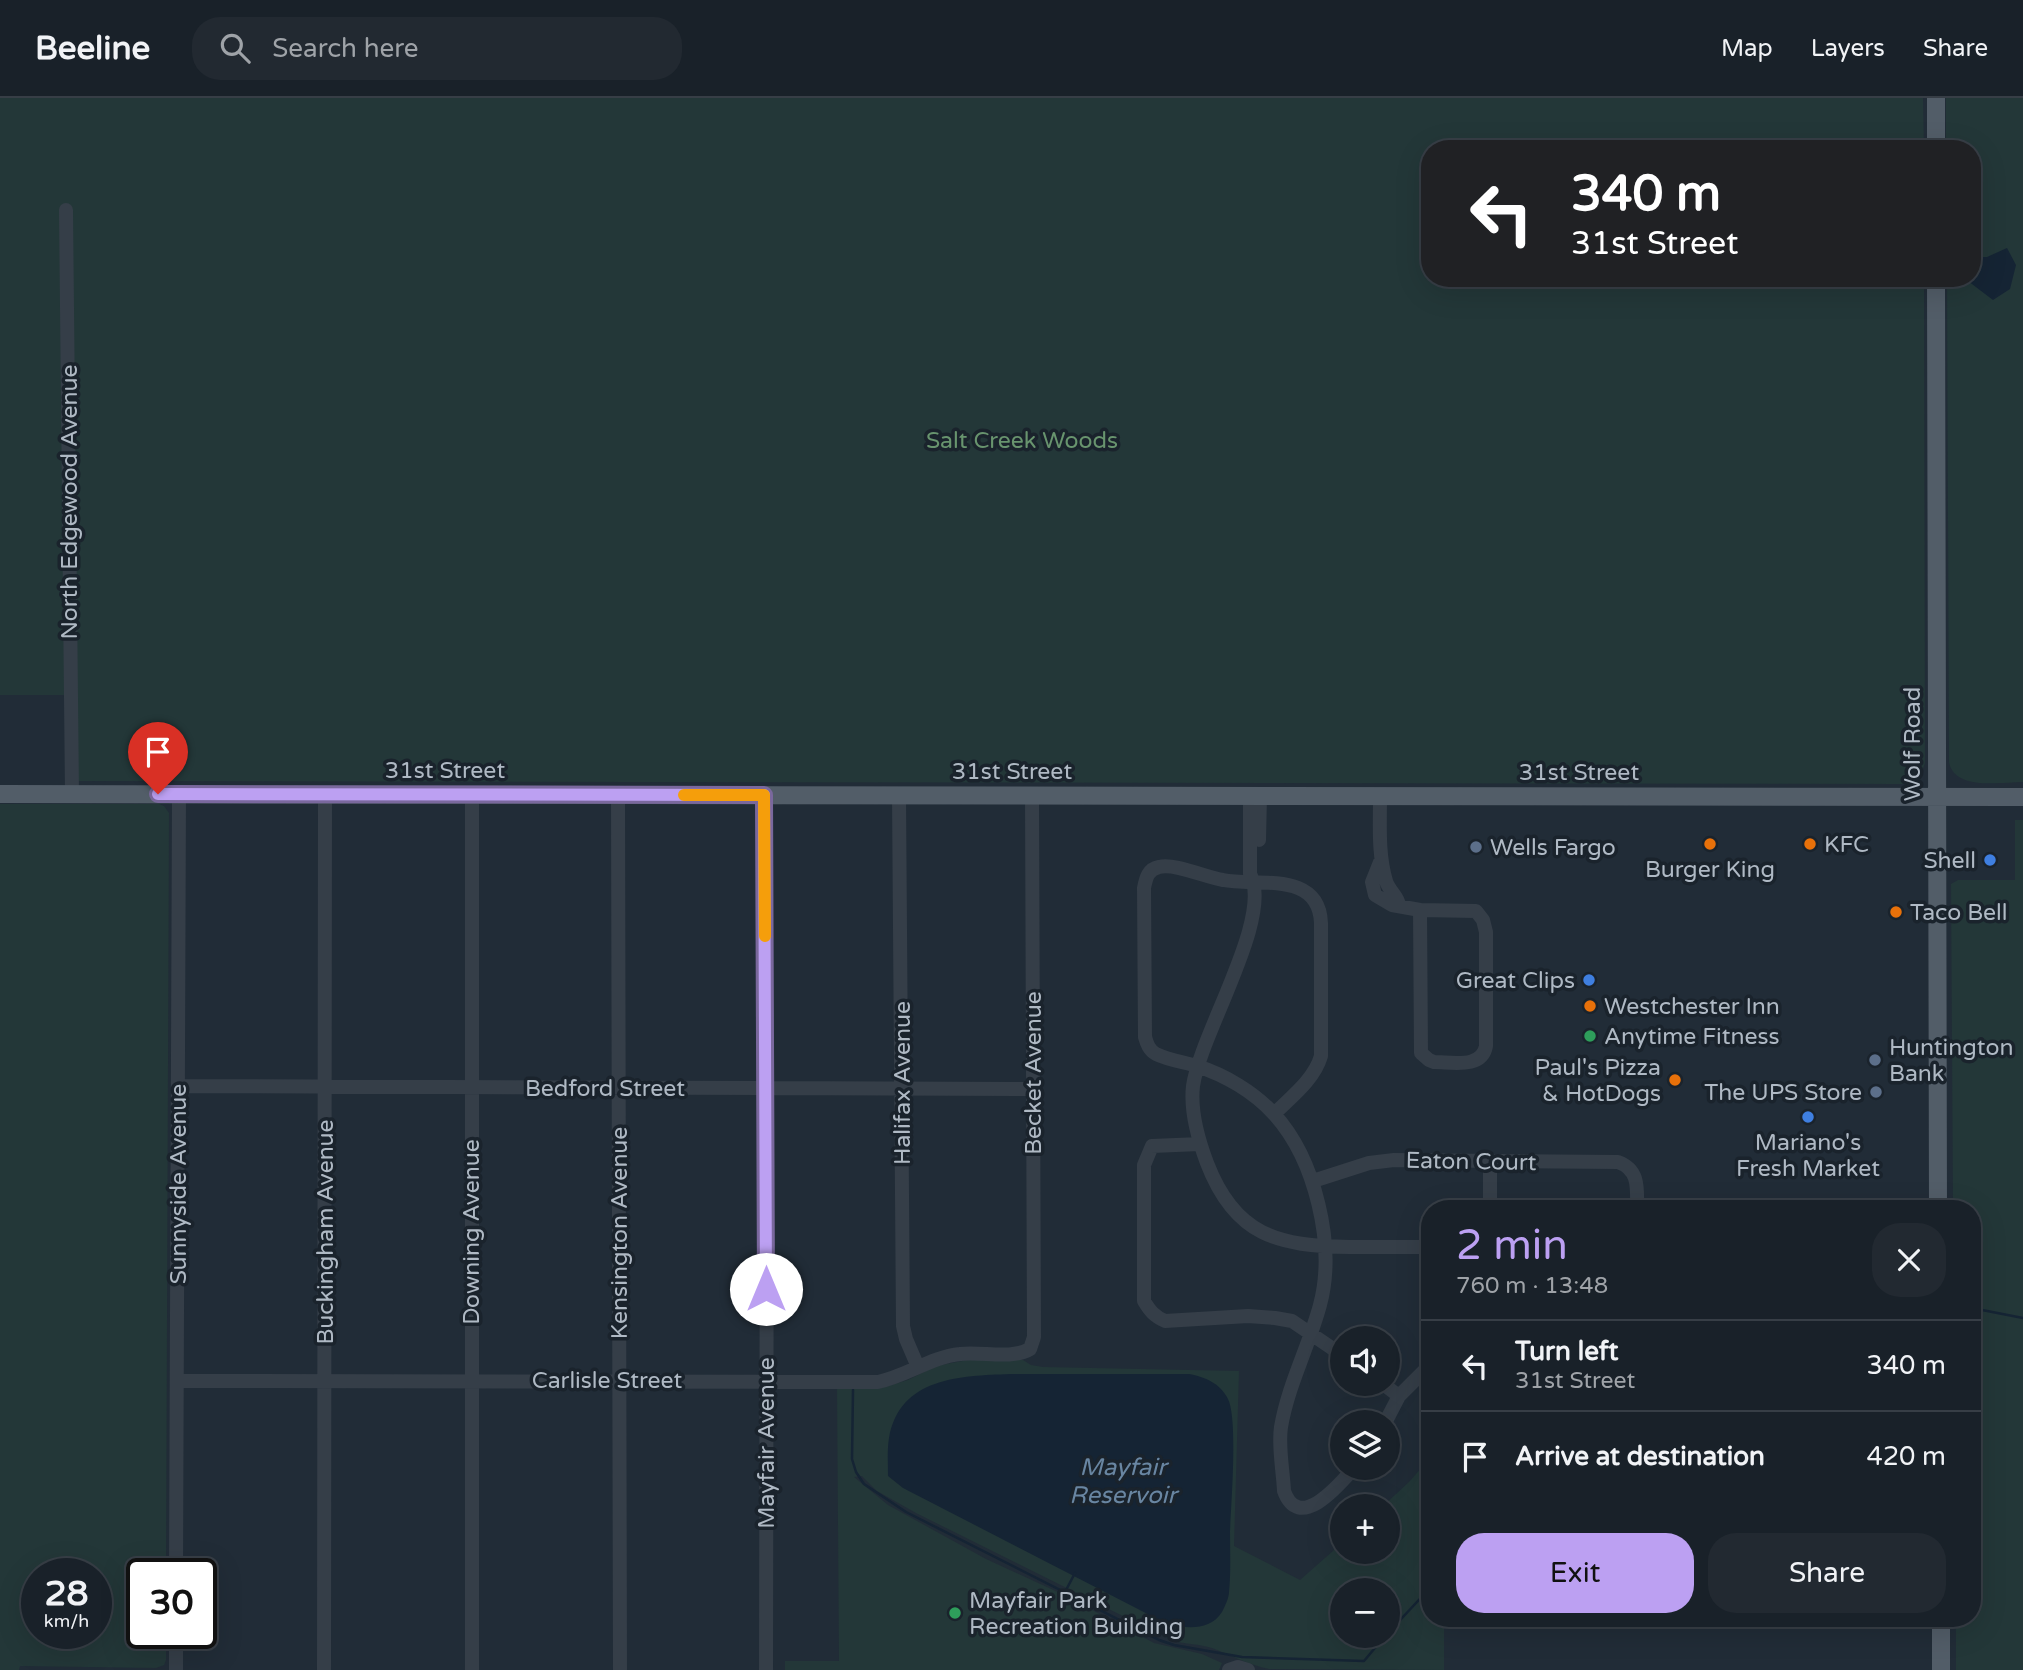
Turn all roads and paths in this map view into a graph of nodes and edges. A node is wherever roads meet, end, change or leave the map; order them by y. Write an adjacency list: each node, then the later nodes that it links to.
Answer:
1 (1936, 98): 2 (main road)
2 (1936, 140)
3 (66, 210): 6 (street, North Edgewood Avenue)
4 (1936, 287): 16 (main road, Wolf Road)
5 (0, 794): 6 (main road, 31st Street)
6 (72, 794): 7 (main road, 31st Street)
7 (179, 794): 8 (main road, 31st Street); 21 (street, Sunnyside Avenue)
8 (325, 794): 9 (main road, 31st Street); 22 (street, Buckingham Avenue)
9 (472, 794): 10 (main road, 31st Street); 23 (street, Downing Avenue)
10 (618, 795): 11 (main road, 31st Street); 24 (street, Kensington Avenue)
11 (764, 795): 12 (main road, 31st Street); 25 (street, Mayfair Avenue)
12 (899, 796): 13 (main road, 31st Street); 26 (street, Halifax Avenue)
13 (1032, 796): 14 (main road, 31st Street); 27 (street, Becket Avenue)
14 (1255, 796): 15 (main road, 31st Street); 18 (street)
15 (1380, 797): 16 (main road, 31st Street); 19 (street)
16 (1936, 797): 17 (main road, 31st Street); 34 (main road, Wolf Road)
17 (2023, 797)
18 (1254, 882): 20 (street); 20 (street); 28 (street)
19 (1420, 910): 19 (street)
20 (1198, 1066): 28 (street); 29 (street)
21 (178, 1086): 22 (street, Bedford Street); 44 (street, Sunnyside Avenue)
22 (325, 1087): 23 (street, Bedford Street); 45 (street, Buckingham Avenue)
23 (470, 1087): 24 (street, Bedford Street); 42 (street, Downing Avenue)
24 (618, 1088): 25 (street, Bedford Street); 43 (street, Kensington Avenue)
25 (767, 1088): 26 (street, Bedford Street); 46 (street, Mayfair Avenue)
26 (903, 1088): 27 (street, Bedford Street); 40 (street, Halifax Avenue)
27 (1032, 1089): 39 (street, Becket Avenue)
28 (1274, 1114): 31 (street)
29 (1200, 1144): 35 (street); 37 (street)
30 (1490, 1162): 31 (street, Eaton Court); 32 (street); 33 (street, Eaton Court)
31 (1313, 1181): 35 (street)
32 (1490, 1200)
33 (1637, 1200)
34 (1938, 1200)
35 (1324, 1247): 36 (street); 37 (street)
36 (1421, 1247)
37 (1311, 1333): 38 (street); 50 (street)
38 (1330, 1346)
39 (1030, 1349): 40 (street, Carlisle Street)
40 (918, 1367): 46 (street, Carlisle Street)
41 (1421, 1374): 47 (street)
42 (472, 1380): 43 (street, Carlisle Street); 45 (street, Carlisle Street); 56 (street, Downing Avenue)
43 (619, 1380): 46 (street, Carlisle Street); 57 (street, Kensington Avenue)
44 (178, 1381): 45 (street, Carlisle Street); 51 (street, Sunnyside Avenue)
45 (325, 1381): 55 (street, Buckingham Avenue)
46 (767, 1381): 58 (street, Mayfair Avenue)
47 (1400, 1395)
48 (1399, 1396): 49 (street)
49 (1392, 1410)
50 (1342, 1480)
51 (176, 1558)
52 (1941, 1627): 59 (main road)
53 (176, 1649): 54 (street)
54 (176, 1670)
55 (324, 1670)
56 (472, 1670)
57 (620, 1670)
58 (766, 1670)
59 (1941, 1670)

